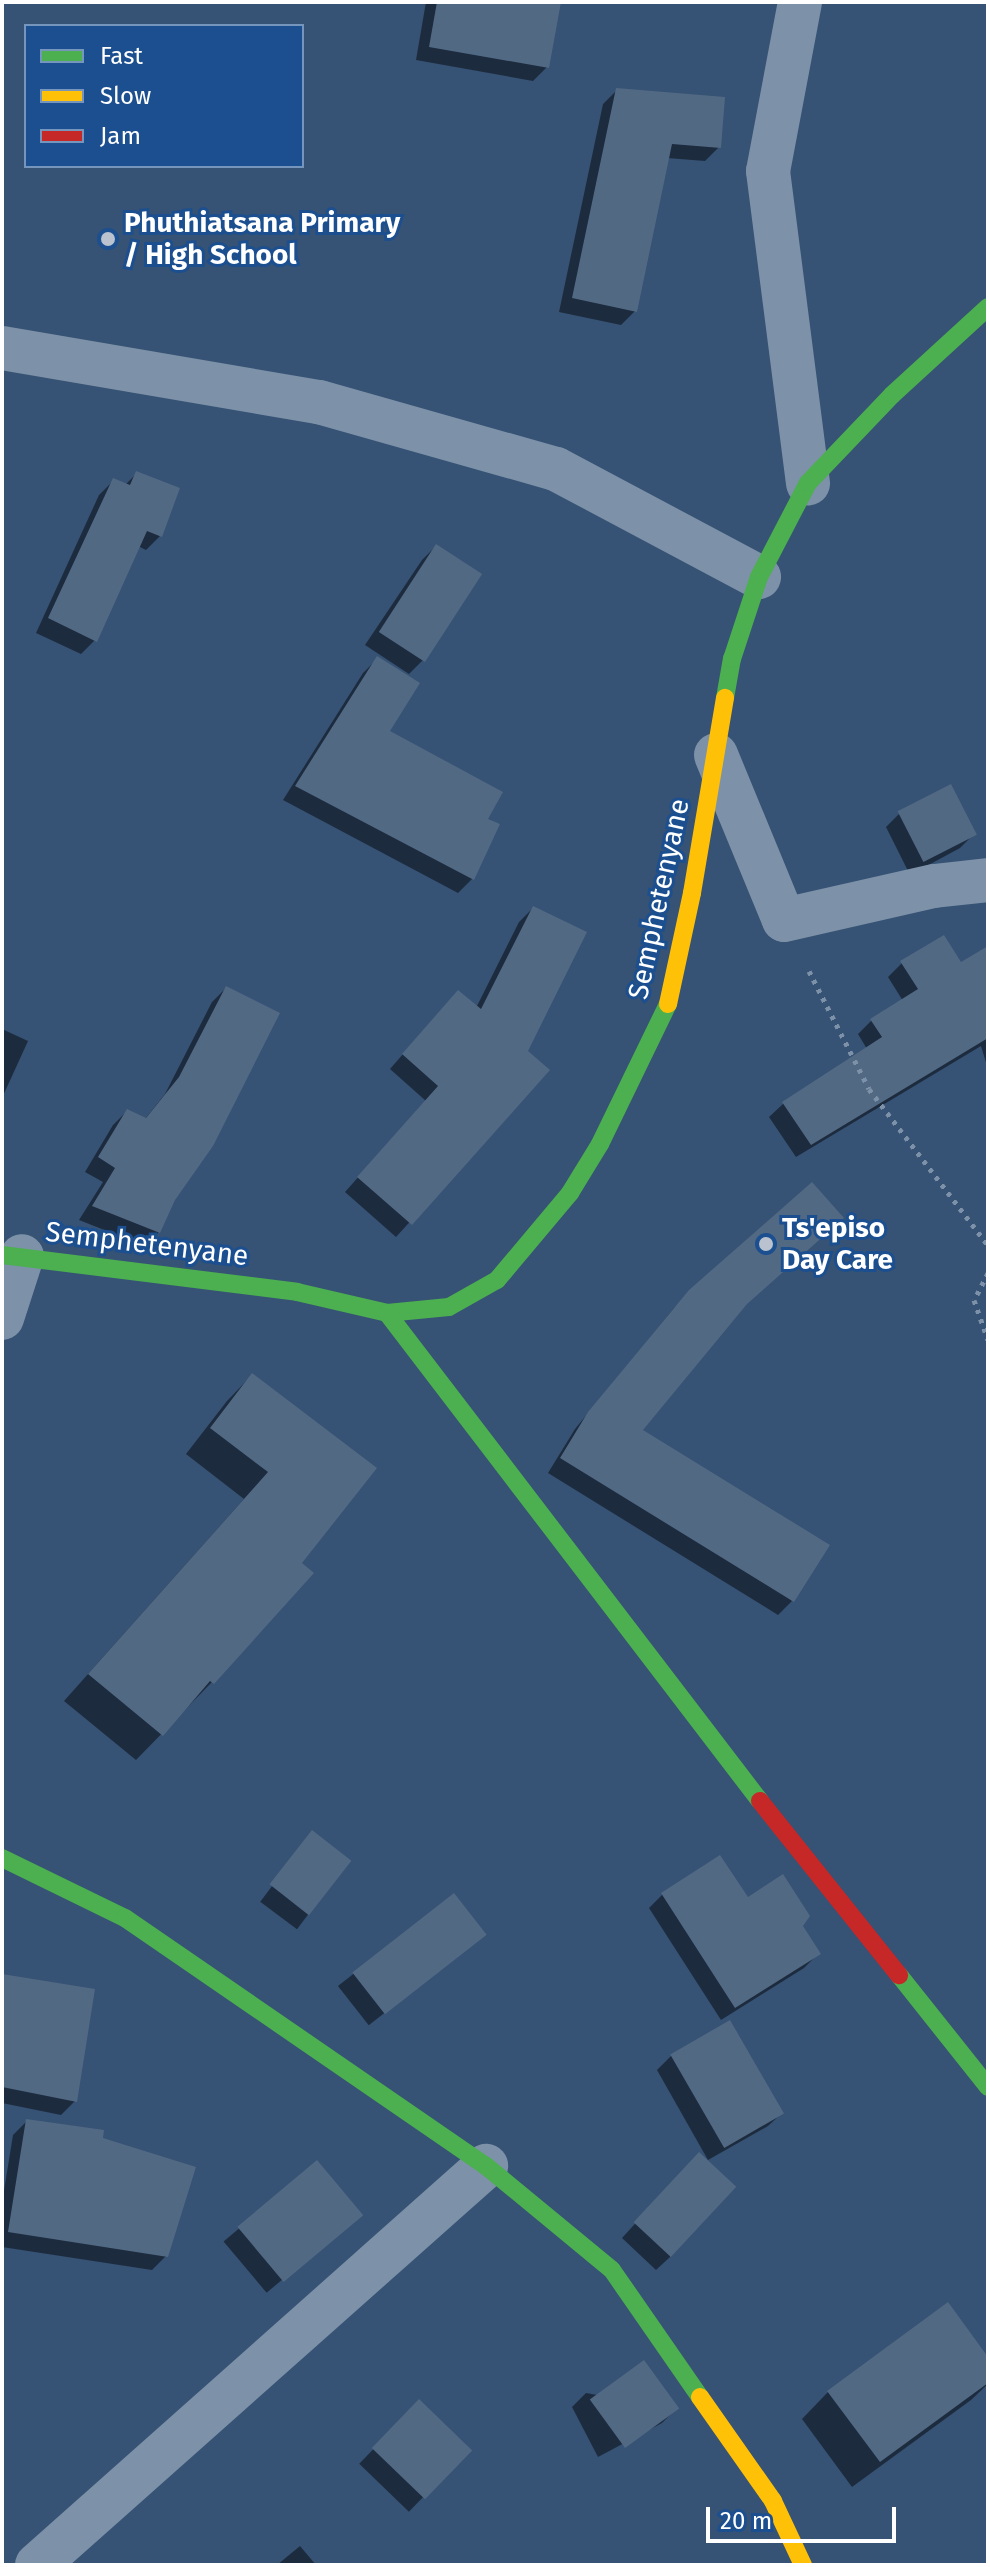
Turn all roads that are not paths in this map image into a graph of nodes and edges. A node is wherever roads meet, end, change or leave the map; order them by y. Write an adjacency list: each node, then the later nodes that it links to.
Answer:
1 (800, 2): 4 (street)
2 (988, 307): 4 (street, Semphetenyane)
3 (2, 348): 5 (street)
4 (808, 483): 5 (street, Semphetenyane)
5 (759, 577): 6 (street, Semphetenyane)
6 (716, 755): 7 (street); 9 (street, Semphetenyane)
7 (988, 880)
8 (12, 1255): 9 (street, Semphetenyane); 10 (street)
9 (387, 1313): 12 (street)
10 (2, 1318)
11 (2, 1858): 13 (street)
12 (988, 2087)
13 (486, 2166): 14 (street); 15 (street)
14 (37, 2565)
15 (803, 2565)

